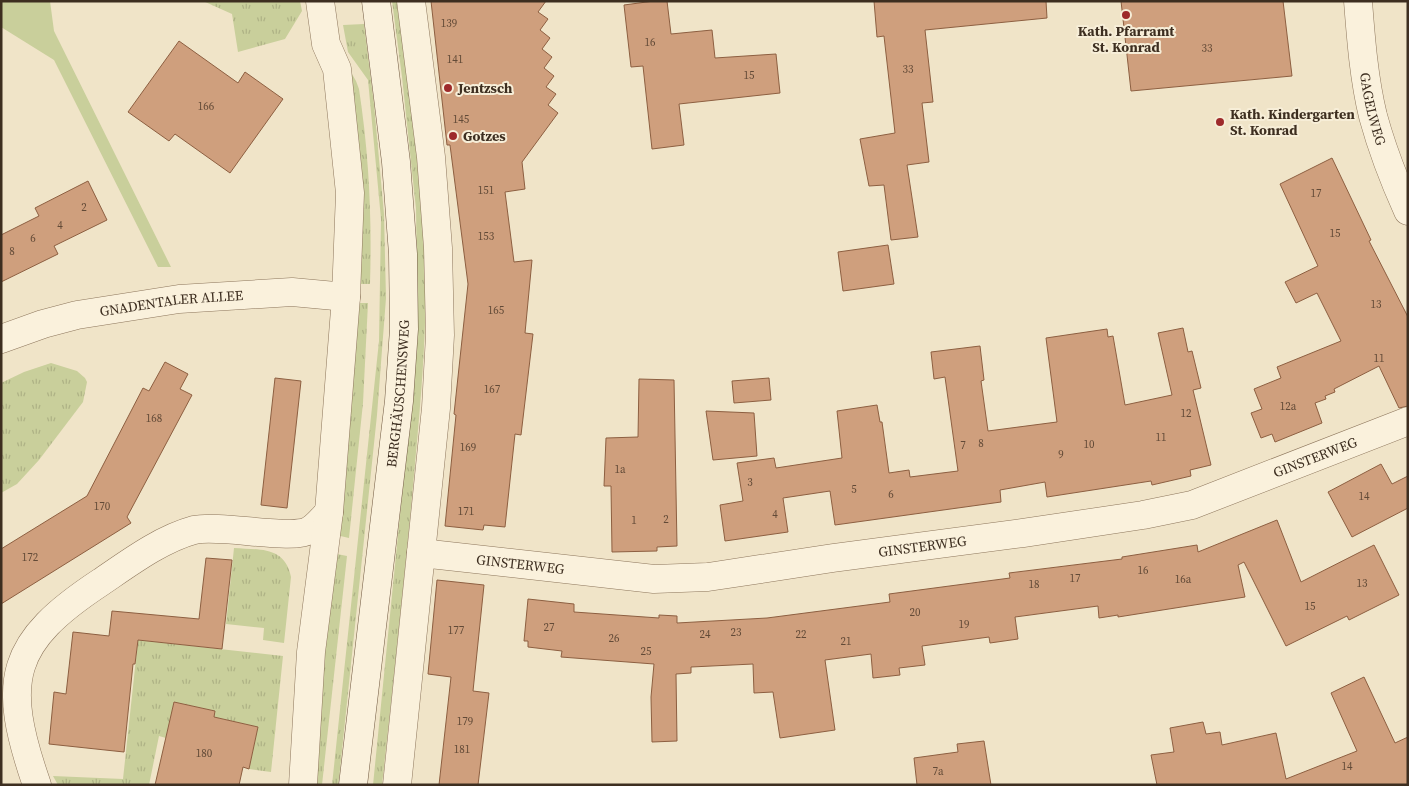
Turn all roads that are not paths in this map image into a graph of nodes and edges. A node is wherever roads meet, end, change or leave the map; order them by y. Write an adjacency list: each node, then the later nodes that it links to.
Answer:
1 (320, 1): 6 (street)
2 (376, 1): 13 (street, BERGHÄUSCHENSWEG)
3 (411, 1): 10 (street)
4 (1358, 1): 5 (street, GAGELWEG)
5 (1408, 211)
6 (346, 298): 7 (street, GNADENTALER ALLEE); 9 (street)
7 (1, 339)
8 (1408, 421): 10 (street, GINSTERWEG)
9 (329, 512): 11 (street); 12 (street)
10 (421, 553): 14 (street)
11 (37, 785)
12 (303, 785)
13 (353, 785)
14 (396, 785)

